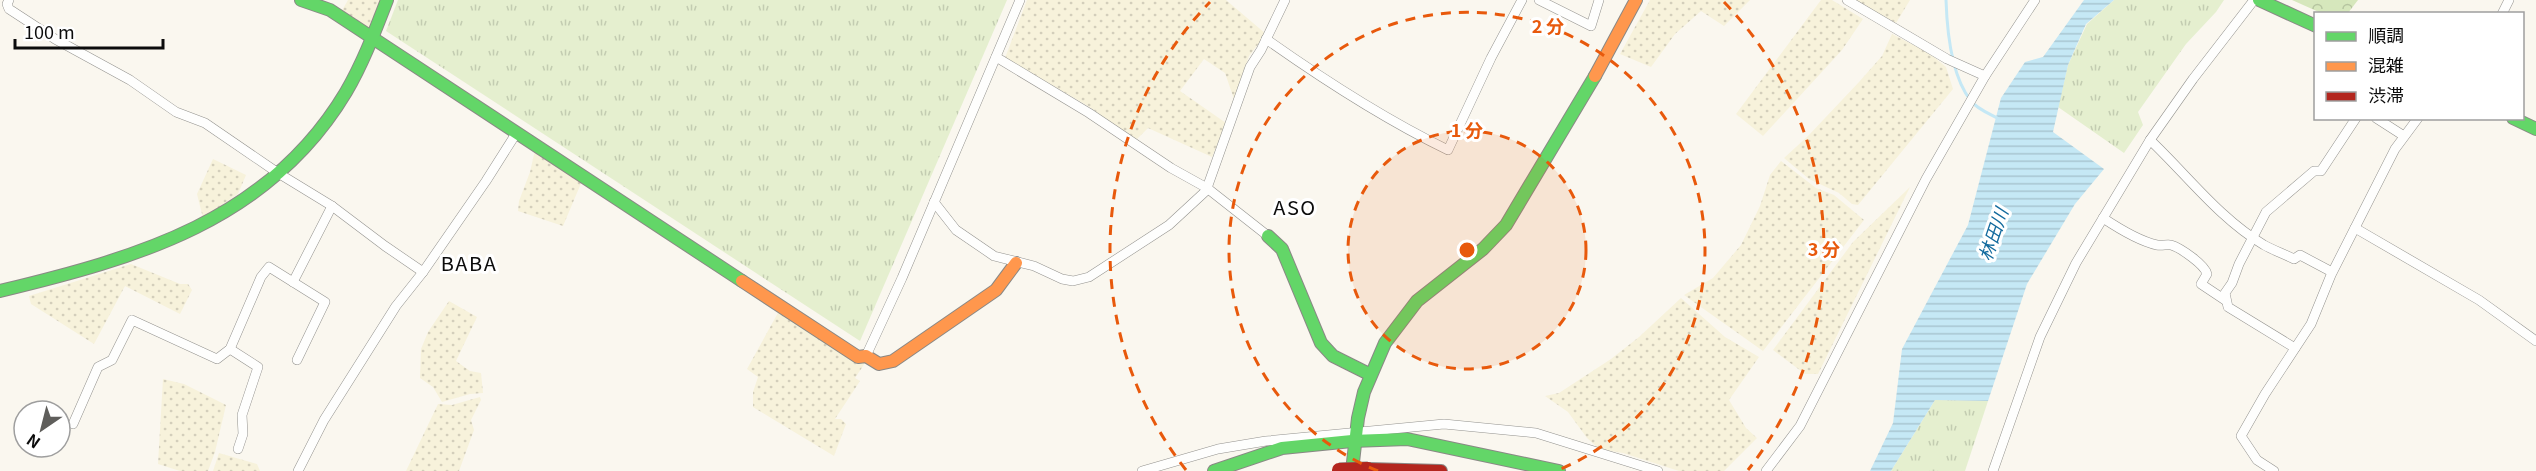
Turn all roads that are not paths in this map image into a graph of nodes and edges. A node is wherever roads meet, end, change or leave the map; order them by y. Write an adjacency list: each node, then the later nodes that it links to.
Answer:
1 (9, 0): 27 (street)
2 (301, 0): 15 (main road)
3 (387, 0): 15 (main road)
4 (1020, 0): 17 (street)
5 (1285, 0): 16 (street)
6 (1522, 0): 16 (street)
7 (1539, 0): 8 (street)
8 (1599, 0)
9 (1636, 0): 46 (main road)
10 (1847, 0): 18 (street)
11 (2035, 0): 18 (street)
12 (2254, 0): 26 (street)
13 (2259, 0): 14 (main road)
14 (2314, 25)
15 (372, 38): 24 (main road); 27 (main road)
16 (1266, 39): 28 (street)
17 (996, 57): 28 (street); 29 (street)
18 (1986, 76): 58 (street)
19 (2355, 120): 34 (street)
20 (2379, 120): 25 (street)
21 (2416, 120): 25 (street)
22 (2517, 120): 23 (main road)
23 (2536, 129)
24 (517, 132): 36 (street); 44 (main road)
25 (2404, 136): 32 (street)
26 (2150, 140): 31 (street); 34 (street)
27 (278, 173): 30 (street); 39 (main road)
28 (1208, 189): 33 (street); 35 (street)
29 (934, 202): 35 (street); 44 (street)
30 (332, 206): 36 (street); 38 (street)
31 (2103, 218): 40 (street); 59 (street)
32 (2355, 228): 37 (street); 41 (street)
33 (1268, 236): 46 (main road)
34 (2254, 238): 37 (street); 40 (street)
35 (1016, 263): 44 (main road)
36 (423, 272): 50 (street)
37 (2332, 273): 42 (street)
38 (293, 282): 43 (street); 45 (street)
39 (0, 291)
40 (2225, 300): 42 (street)
41 (2536, 341)
42 (2295, 348): 60 (street)
43 (230, 349): 47 (street); 49 (street)
44 (866, 356)
45 (297, 360)
46 (1369, 374): 48 (main road)
47 (73, 424)
48 (1353, 436): 51 (street); 52 (main road); 54 (main road); 56 (main road); 57 (street)
49 (238, 449)
50 (298, 471)
51 (1142, 471)
52 (1214, 471)
53 (1337, 471): 55 (main road, bridge)
54 (1352, 471)
55 (1442, 471)
56 (1559, 471)
57 (1658, 471)
58 (1766, 471)
59 (1993, 471)
60 (2274, 471)

